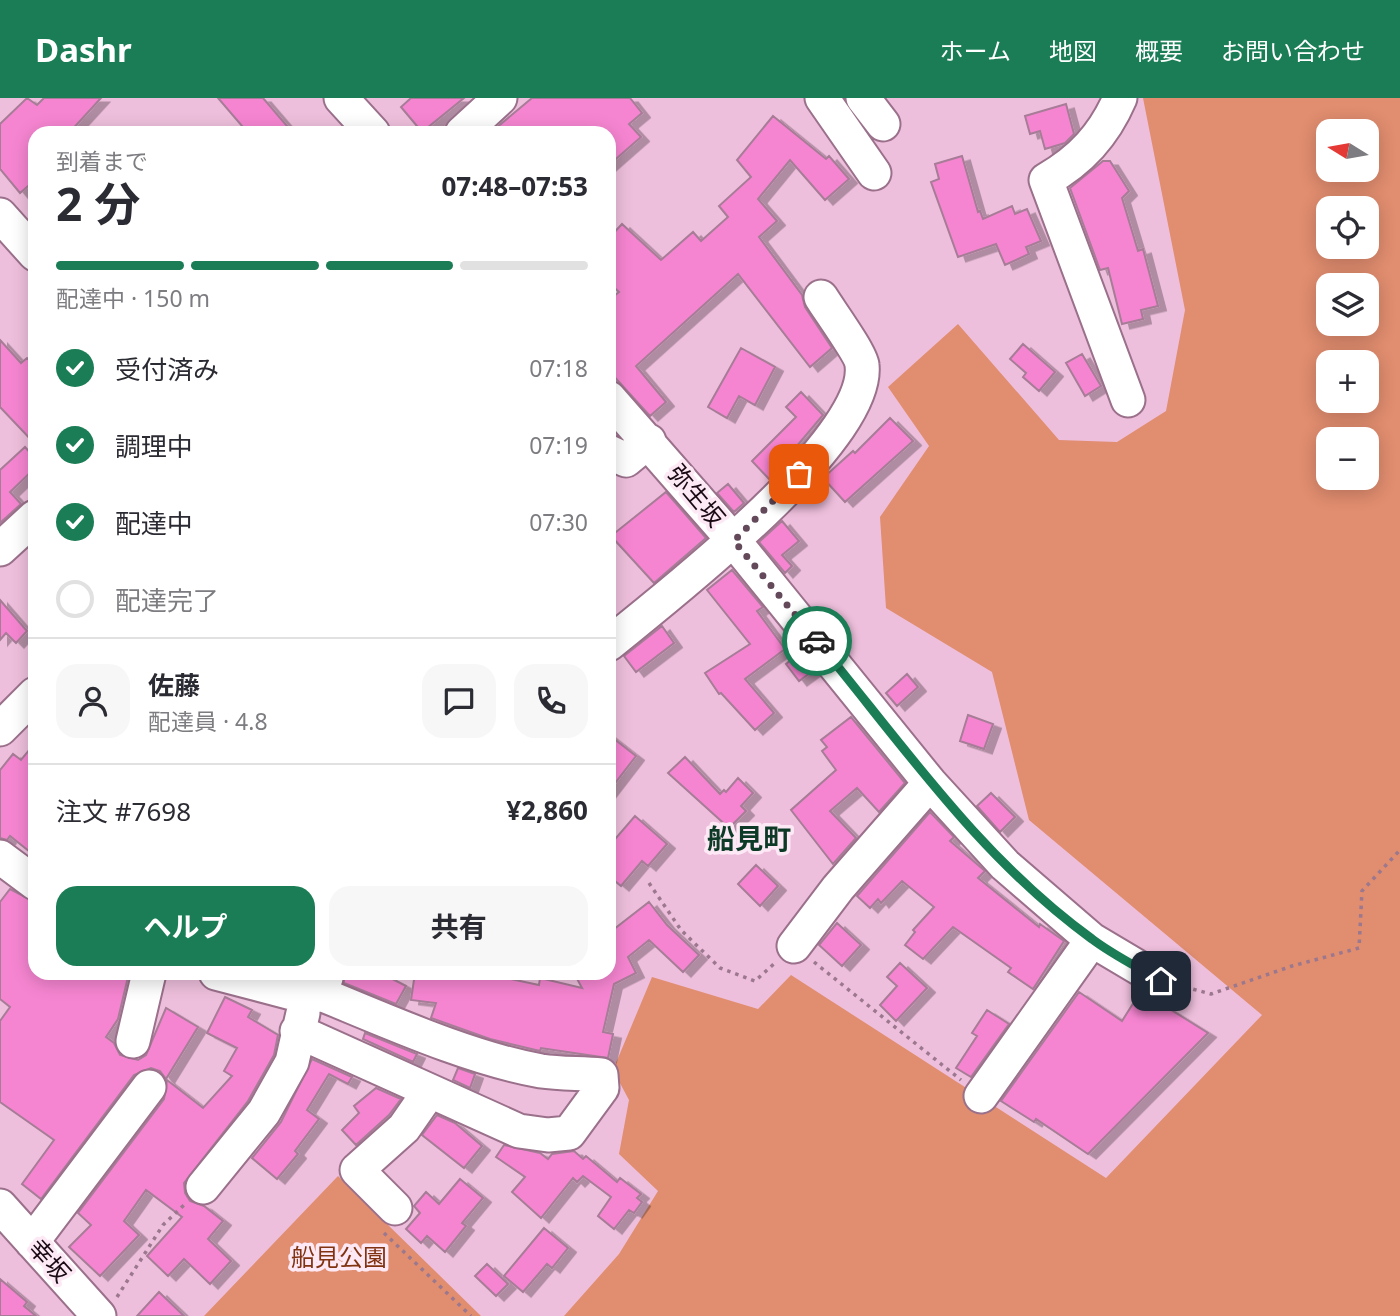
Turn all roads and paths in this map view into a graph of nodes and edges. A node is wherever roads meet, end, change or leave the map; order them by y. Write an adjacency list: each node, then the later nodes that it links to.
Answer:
1 (341, 98): 5 (street)
2 (500, 98): 6 (street)
3 (822, 98): 7 (street)
4 (1120, 98): 11 (street)
5 (367, 126)
6 (470, 126)
7 (874, 173)
8 (0, 215): 9 (street)
9 (28, 246)
10 (821, 297): 16 (street)
11 (1129, 400)
12 (616, 406): 13 (street, 弥生坂)
13 (649, 441): 14 (street); 16 (street, 弥生坂)
14 (616, 455)
15 (28, 523): 17 (street)
16 (734, 541): 18 (street); 21 (street, 弥生坂)
17 (0, 549)
18 (616, 638)
19 (28, 701): 20 (street)
20 (0, 729)
21 (930, 783): 26 (street, 弥生坂); 27 (street)
22 (1400, 850): 32 (path)
23 (0, 857): 24 (street)
24 (28, 878)
25 (649, 883): 27 (path)
26 (1092, 940): 30 (street, 弥生坂); 37 (street)
27 (794, 946): 37 (path)
28 (147, 980): 34 (street)
29 (264, 980): 31 (street)
30 (1161, 981)
31 (319, 988): 33 (street); 36 (street)
32 (1211, 994)
33 (297, 1031): 36 (street); 38 (street)
34 (133, 1041)
35 (149, 1087): 41 (street)
36 (429, 1092): 40 (street)
37 (981, 1096)
38 (203, 1187): 42 (path)
39 (0, 1206): 41 (street, 幸坂)
40 (395, 1208): 43 (path)
41 (33, 1242): 42 (street, 幸坂)
42 (99, 1316)
43 (471, 1316)

